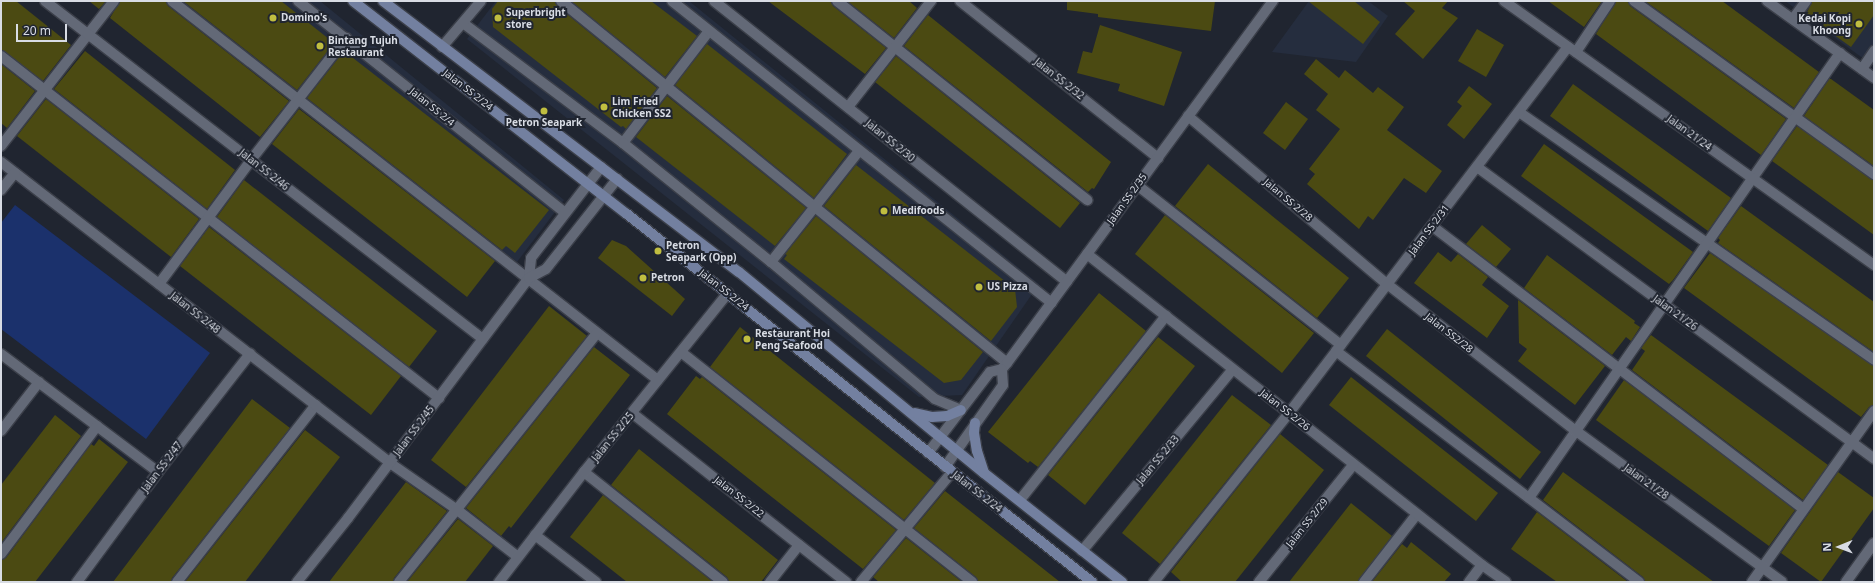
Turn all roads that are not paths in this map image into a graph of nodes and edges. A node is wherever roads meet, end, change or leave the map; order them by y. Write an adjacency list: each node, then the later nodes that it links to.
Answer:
1 (45, 1): 23 (street, Jalan SS 2/46)
2 (114, 1): 23 (street)
3 (172, 1): 35 (street)
4 (298, 1): 24 (street, Jalan SS 2/4)
5 (353, 1): 52 (main road, Jalan SS 2/24)
6 (383, 1): 25 (main road, Jalan SS 2/24)
7 (481, 1): 21 (street)
8 (560, 1): 33 (street)
9 (672, 1): 22 (street)
10 (714, 1): 36 (street, Jalan SS 2/30)
11 (837, 1): 26 (street)
12 (931, 1): 26 (street)
13 (960, 1): 43 (street, Jalan SS 2/32)
14 (1273, 1): 38 (street, Jalan SS 2/35)
15 (1504, 1): 27 (street, Jalan 21/24)
16 (1610, 1): 27 (street, Jalan SS 2/31)
17 (1634, 1): 39 (street)
18 (1767, 1): 20 (street)
19 (1806, 1): 20 (street)
20 (1793, 19): 29 (street)
21 (463, 23): 25 (street); 40 (street)
22 (709, 31): 33 (street); 42 (street)
23 (88, 34): 34 (street); 44 (street, Jalan SS 2/46)
24 (346, 38): 35 (street); 58 (street, Jalan SS 2/4)
25 (442, 47): 46 (main road, Jalan SS 2/24)
26 (895, 47): 36 (street); 56 (street)
27 (1572, 50): 37 (street, Jalan SS 2/31); 50 (street, Jalan 21/24)
28 (1874, 51): 31 (street)
29 (1840, 53): 31 (street); 39 (street)
30 (1, 56): 34 (street)
31 (1862, 69): 32 (street)
32 (1874, 78)
33 (666, 87): 40 (street); 57 (street)
34 (45, 90): 41 (street); 59 (street)
35 (299, 99): 44 (street); 65 (street)
36 (848, 107): 66 (street, Jalan SS 2/30)
37 (1519, 112): 47 (street, Jalan SS 2/31); 61 (street)
38 (1188, 116): 43 (street, Jalan SS 2/35); 68 (street, Jalan SS 2/28)
39 (1795, 117): 49 (street); 50 (street)
40 (623, 143): 63 (street)
41 (1, 146)
42 (859, 151): 57 (street); 70 (street)
43 (1158, 158): 53 (street, Jalan SS 2/35)
44 (251, 160): 59 (street); 74 (street, Jalan SS 2/46)
45 (1, 162): 48 (street, Jalan SS 2/48)
46 (601, 167): 51 (main road, Jalan SS 2/24); 52 (street)
47 (1477, 167): 60 (street, Jalan SS 2/31); 71 (street, Jalan 21/26)
48 (15, 173): 54 (street); 67 (street, Jalan SS 2/48)
49 (1874, 174)
50 (1752, 178): 61 (street); 64 (street, Jalan 21/24)
51 (617, 179): 55 (street, Jalan SS 2/45); 90 (main road, Jalan SS 2/24)
52 (588, 183): 55 (main road, Jalan SS 2/24); 58 (street)
53 (1137, 185): 62 (street, Jalan SS 2/35); 75 (street)
54 (1, 190)
55 (604, 195): 65 (street, Jalan SS 2/45); 69 (main road, Jalan SS 2/24)
56 (1087, 200)
57 (814, 207): 63 (street); 80 (street)
58 (565, 213): 65 (street)
59 (208, 218): 67 (street); 86 (street)
60 (1432, 226): 68 (street, Jalan SS 2/31); 82 (street)
61 (1707, 243): 71 (street); 79 (street)
62 (1087, 254): 66 (street, Jalan SS 2/35); 72 (street, Jalan SS 2/26)
63 (771, 262): 88 (street)
64 (1874, 265)
65 (529, 278): 73 (street); 74 (street, Jalan SS 2/45)
66 (1067, 282): 70 (street, Jalan SS 2/35)
67 (159, 284): 78 (street, Jalan SS 2/48)
68 (1387, 284): 75 (street, Jalan SS 2/31); 84 (street, Jalan SS2/28)
69 (728, 293): 76 (street, Jalan SS 2/25); 100 (main road, Jalan SS 2/24)
70 (1051, 303): 80 (street, Jalan SS 2/35)
71 (1664, 305): 82 (street); 98 (street, Jalan 21/26)
72 (1166, 316): 81 (street, Jalan SS 2/26); 109 (street)
73 (597, 333): 83 (street); 110 (street)
74 (483, 339): 86 (street, Jalan SS 2/45)
75 (1339, 348): 92 (street, Jalan SS 2/31); 108 (street)
76 (681, 352): 83 (street, Jalan SS 2/25); 113 (street)
77 (1, 354): 85 (street)
78 (250, 354): 87 (street, Jalan SS 2/48); 105 (street, Jalan SS 2/47)
79 (1874, 360)
80 (1004, 366): 88 (street, Jalan SS 2/35); 93 (street)
81 (1233, 369): 92 (street, Jalan SS 2/26); 117 (street, Jalan SS 2/33)
82 (1620, 369): 96 (street); 111 (street)
83 (658, 380): 91 (street, Jalan SS 2/25)
84 (1511, 381): 96 (street, Jalan 21/28)
85 (39, 382): 94 (street); 95 (street)
86 (439, 398): 102 (street, Jalan SS 2/45)
87 (316, 405): 102 (street, Jalan SS 2/48); 123 (street)
88 (961, 410): 90 (main road); 97 (street, Jalan SS 2/35)
89 (1874, 411): 98 (street)
90 (911, 412): 97 (main road, Jalan SS 2/24)
91 (632, 413): 106 (street, Jalan SS 2/25); 116 (street, Jalan SS 2/22)
92 (1289, 413): 103 (street, Jalan SS 2/26); 135 (street, Jalan SS 2/31)
93 (975, 423): 99 (street); 107 (main road)
94 (98, 426): 105 (street); 118 (street)
95 (1, 431)
96 (1576, 431): 108 (street); 121 (street, Jalan 21/28)
97 (940, 436): 99 (main road, Jalan SS 2/24); 100 (street, Jalan SS 2/35)
98 (1852, 443): 101 (street, Jalan 21/26); 111 (street)
99 (956, 450): 104 (street); 107 (main road, Jalan SS 2/24)
100 (928, 453): 104 (main road, Jalan SS 2/24)
101 (1874, 459)
102 (390, 463): 110 (street, Jalan SS 2/48); 124 (street, Jalan SS 2/45)
103 (1354, 464): 112 (street, Jalan SS 2/26); 136 (street, Jalan SS 2/29)
104 (948, 470): 113 (street); 133 (main road, Jalan SS 2/24)
105 (158, 472): 122 (street, Jalan SS 2/47)
106 (584, 472): 114 (street, Jalan SS 2/25); 128 (street)
107 (984, 473): 109 (main road, Jalan SS 2/24)
108 (1529, 498): 140 (street)
109 (1020, 500): 117 (main road, Jalan SS 2/24)
110 (456, 509): 119 (street, Jalan SS 2/48); 125 (street)
111 (1804, 509): 121 (street)
112 (1417, 514): 120 (street, Jalan SS 2/26); 137 (street)
113 (904, 530): 131 (street); 132 (street)
114 (535, 535): 119 (street, Jalan SS 2/25); 127 (street)
115 (1874, 543): 143 (street)
116 (798, 545): 129 (street); 130 (street, Jalan SS 2/22)
117 (1082, 551): 134 (main road, Jalan SS 2/24)
118 (1, 554)
119 (518, 557): 126 (street, Jalan SS 2/25)
120 (1482, 565): 138 (street); 139 (street, Jalan SS 2/26)
121 (1763, 568): 141 (street); 142 (street, Jalan 21/28)
122 (80, 581)
123 (176, 582)
124 (297, 582)
125 (399, 582)
126 (499, 582)
127 (596, 582)
128 (723, 582)
129 (770, 582)
130 (846, 582)
131 (861, 582)
132 (972, 582)
133 (1092, 582)
134 (1122, 582)
135 (1154, 582)
136 (1259, 582)
137 (1364, 582)
138 (1469, 582)
139 (1506, 582)
140 (1639, 582)
141 (1752, 582)
142 (1782, 582)
143 (1846, 582)

